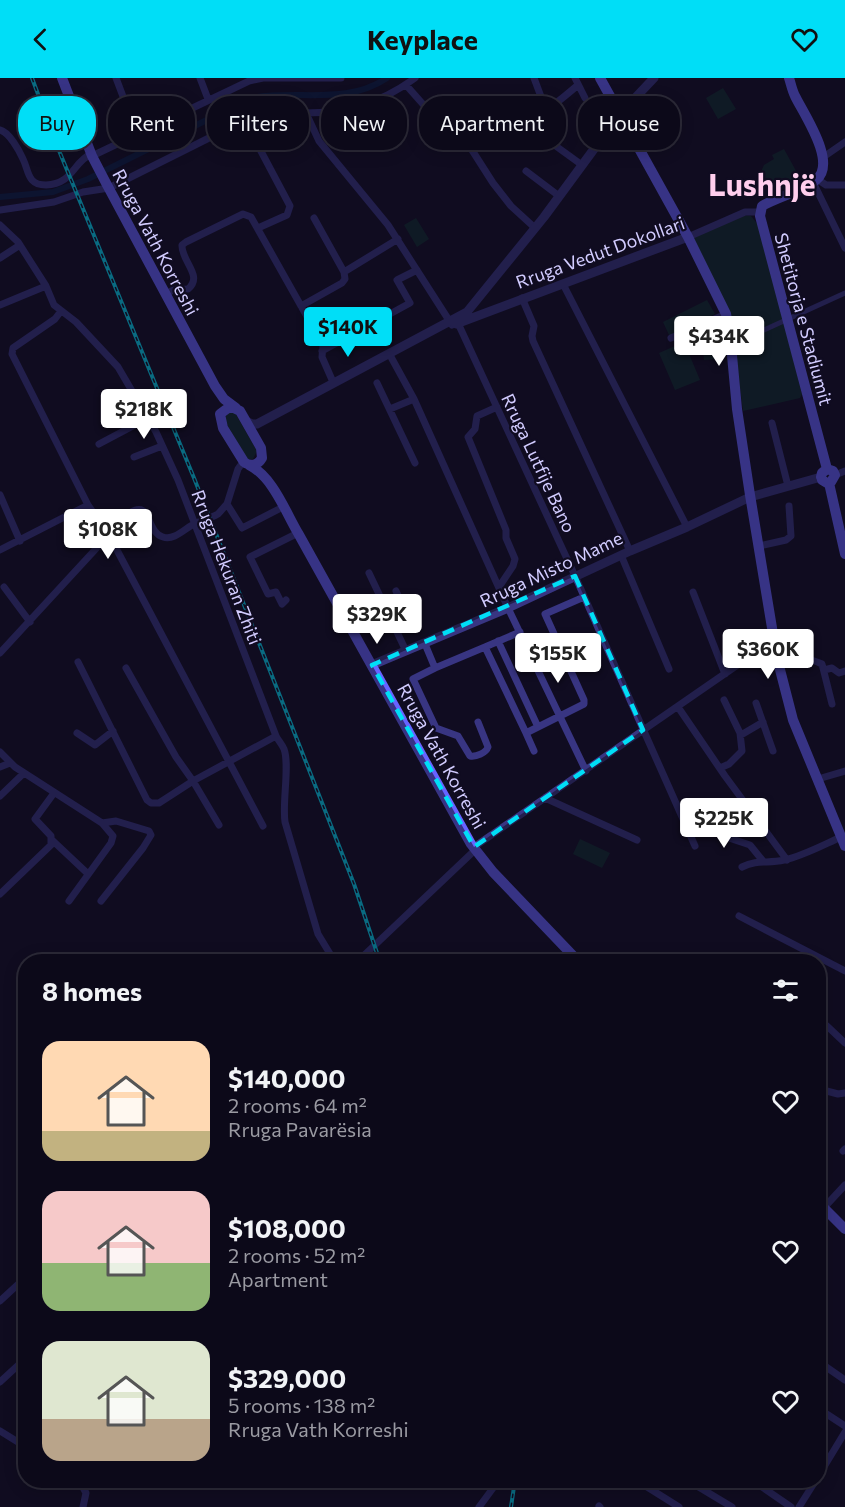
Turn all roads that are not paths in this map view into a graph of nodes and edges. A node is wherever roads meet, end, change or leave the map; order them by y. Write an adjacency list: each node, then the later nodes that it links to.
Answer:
1 (62, 78): 32 (main road, Rruga Vath Korreshi)
2 (116, 78): 14 (street)
3 (200, 78): 15 (street)
4 (277, 78): 5 (street); 11 (street)
5 (341, 78)
6 (416, 78): 13 (street)
7 (534, 78): 17 (street)
8 (600, 78): 20 (main road)
9 (654, 78): 21 (street)
10 (789, 78): 33 (main road)
11 (242, 80): 16 (street)
12 (577, 82): 18 (street); 19 (street)
13 (406, 85): 22 (street); 45 (street)
14 (123, 96)
15 (207, 96)
16 (213, 96)
17 (541, 96)
18 (564, 96)
19 (584, 96)
20 (609, 96)
21 (637, 96)
22 (309, 113)
23 (309, 119): 47 (street, Rruga Lutfije Bano)
24 (0, 130): 32 (street)
25 (207, 137): 38 (street)
26 (845, 142): 33 (street)
27 (108, 150): 32 (street)
28 (260, 150): 44 (street)
29 (561, 150): 34 (street)
30 (593, 150): 34 (street)
31 (639, 150): 46 (main road)
32 (92, 157): 38 (main road, Rruga Vath Korreshi)
33 (822, 158): 36 (main road)
34 (582, 165): 39 (street)
35 (526, 171): 39 (street)
36 (815, 180): 37 (street); 41 (main road); 49 (street)
37 (845, 185)
38 (107, 186): 40 (street); 56 (main road, Rruga Vath Korreshi)
39 (559, 196): 45 (street)
40 (0, 210)
41 (759, 212): 46 (street, Rruga Vedut Dokollari); 63 (main road, Shetitorja e Stadiumit)
42 (314, 218): 52 (street)
43 (0, 225): 48 (street, Rruga Hekuran Zhiti)
44 (258, 228): 56 (street); 59 (street)
45 (535, 228): 61 (street)
46 (688, 237): 53 (street, Rruga Vedut Dokollari); 62 (main road)
47 (398, 239): 51 (street, Rruga Lutfije Bano); 52 (street)
48 (20, 245): 50 (street); 54 (street, Rruga Hekuran Zhiti)
49 (845, 248)
50 (0, 258)
51 (417, 270): 64 (street, Rruga Lutfije Bano); 67 (street)
52 (344, 272): 59 (street)
53 (563, 284): 57 (street, Rruga Vedut Dokollari); 97 (street)
54 (46, 286): 58 (street); 60 (street, Rruga Hekuran Zhiti)
55 (845, 293): 63 (street)
56 (166, 294): 71 (main road, Rruga Vath Korreshi)
57 (522, 298): 61 (street, Rruga Vedut Dokollari); 103 (street)
58 (0, 305)
59 (301, 306): 67 (street)
60 (61, 311): 77 (street, Rruga Hekuran Zhiti); 93 (street)
61 (473, 313): 64 (street)
62 (726, 314): 66 (street); 91 (main road)
63 (787, 320): 65 (street); 87 (main road, Shetitorja e Stadiumit)
64 (454, 322): 68 (street); 69 (street); 73 (street, Rruga Lutfije Bano)
65 (764, 330)
66 (671, 338)
67 (322, 351): 69 (street)
68 (392, 357): 72 (street); 80 (street)
69 (333, 382): 78 (street)
70 (377, 383): 75 (street)
71 (215, 386): 74 (main road, Rruga Vath Korreshi); 76 (main road, Rruga Vath Korreshi)
72 (414, 399): 75 (street); 108 (street)
73 (497, 407): 106 (street, Rruga Lutfije Bano); 108 (street)
74 (236, 408): 76 (main road); 78 (main road, Rruga Vath Korreshi)
75 (390, 409): 86 (street)
76 (220, 414): 85 (main road, Rruga Vath Korreshi)
77 (148, 418): 81 (street); 82 (street, Rruga Hekuran Zhiti)
78 (246, 421): 80 (main road, Rruga Vath Korreshi)
79 (772, 423): 89 (street)
80 (257, 442): 83 (main road, Rruga Vath Korreshi)
81 (99, 444)
82 (162, 446): 84 (street); 96 (street, Rruga Hekuran Zhiti)
83 (262, 456): 85 (main road); 88 (main road, Rruga Vath Korreshi)
84 (134, 457)
85 (246, 463): 88 (main road, Rruga Vath Korreshi); 92 (street)
86 (415, 463)
87 (830, 476): 89 (street, Rruga Misto Mame); 91 (street, Rruga Misto Mame); 104 (main road, Shetitorja e Stadiumit)
88 (268, 483): 95 (main road, Rruga Vath Korreshi)
89 (788, 486): 91 (street, Rruga Misto Mame)
90 (0, 495): 100 (street)
91 (748, 500): 97 (street, Rruga Misto Mame); 101 (main road)
92 (227, 504): 95 (street); 96 (street)
93 (88, 505): 99 (street); 100 (street)
94 (789, 506): 101 (street)
95 (283, 507): 98 (main road, Rruga Vath Korreshi)
96 (194, 524): 99 (street); 148 (street, Rruga Hekuran Zhiti)
97 (687, 527): 103 (street, Rruga Misto Mame)
98 (298, 533): 112 (street); 126 (main road, Rruga Vath Korreshi)
99 (109, 535): 116 (street); 153 (street)
100 (20, 541): 102 (street)
101 (759, 546): 124 (main road)
102 (0, 550)
103 (625, 553): 106 (street, Rruga Misto Mame); 129 (street)
104 (845, 554)
105 (369, 573): 115 (street)
106 (575, 576): 111 (street, Rruga Lutfije Bano); 113 (street, Rruga Misto Mame)
107 (4, 587): 116 (street)
108 (499, 587): 113 (street)
109 (396, 591): 114 (street)
110 (693, 592): 132 (street)
111 (584, 597): 139 (street); 143 (street, Rruga Lutfije Bano)
112 (286, 600)
113 (508, 608): 118 (street); 120 (street, Rruga Misto Mame)
114 (408, 617)
115 (391, 618): 117 (street); 123 (street)
116 (30, 622): 122 (street)
117 (368, 628)
118 (520, 632): 119 (street); 139 (street)
119 (498, 641): 121 (street); 134 (street)
120 (425, 644): 123 (street, Rruga Misto Mame); 128 (street)
121 (485, 647): 128 (street); 137 (street)
122 (1, 651)
123 (406, 651): 126 (street, Rruga Misto Mame)
124 (776, 653): 130 (street); 132 (street); 159 (main road)
125 (78, 662): 144 (street)
126 (372, 665): 172 (main road, Rruga Vath Korreshi)
127 (126, 668): 160 (street)
128 (435, 668): 140 (street)
129 (669, 669)
130 (824, 670): 131 (street); 136 (street)
131 (845, 672)
132 (725, 674): 138 (street)
133 (724, 700): 147 (street)
134 (526, 701): 137 (street); 142 (street)
135 (756, 703): 141 (street)
136 (831, 705)
137 (514, 707): 146 (street)
138 (678, 707): 143 (street); 155 (street)
139 (560, 717): 142 (street); 156 (street)
140 (478, 722)
141 (763, 722): 147 (street); 150 (street)
142 (538, 727): 146 (street)
143 (643, 730): 156 (street); 167 (street, Rruga Lutfije Bano)
144 (113, 731): 145 (street); 160 (street)
145 (77, 733)
146 (526, 733): 149 (street)
147 (741, 735): 155 (street)
148 (276, 736): 153 (street); 181 (street, Rruga Hekuran Zhiti)
149 (534, 751)
150 (773, 751)
151 (0, 752): 152 (street)
152 (10, 763): 154 (street); 158 (street)
153 (229, 763): 160 (street); 166 (street)
154 (0, 767)
155 (720, 768): 173 (street)
156 (586, 771): 163 (street)
157 (845, 771): 159 (street)
158 (24, 773): 161 (street); 162 (street)
159 (818, 779): 170 (main road)
160 (194, 781): 165 (street)
161 (54, 793): 164 (street); 168 (street)
162 (0, 796)
163 (545, 798): 169 (street); 172 (street)
164 (102, 823): 178 (street); 179 (street)
165 (219, 825)
166 (263, 826)
167 (688, 831): 171 (street, Rruga Lutfije Bano); 174 (street)
168 (52, 840): 176 (street); 177 (street)
169 (637, 840)
170 (843, 842): 173 (street)
171 (695, 846)
172 (474, 848): 182 (street); 183 (main road, Rruga Vath Korreshi)
173 (787, 860): 174 (street)
174 (763, 861): 175 (street)
175 (742, 867)
176 (86, 872)
177 (0, 894)
178 (69, 901)
179 (101, 901)
180 (739, 916): 184 (street)
181 (330, 954)
182 (365, 954)
183 (571, 954)
184 (812, 954)
185 (826, 961): 186 (street)
186 (845, 971)
187 (827, 1026): 188 (street)
188 (845, 1043)
189 (826, 1091): 190 (street)
190 (845, 1095)
191 (845, 1185): 192 (street)
192 (826, 1202)
193 (826, 1213): 194 (main road)
194 (845, 1229)
195 (18, 1287): 196 (street)
196 (0, 1301)
197 (18, 1365): 200 (street)
198 (826, 1367): 199 (street)
199 (845, 1380)
200 (0, 1382)
201 (826, 1414): 202 (street)
202 (845, 1426)
203 (0, 1431): 205 (street)
204 (845, 1432): 206 (street)
205 (18, 1442)
206 (827, 1461)
207 (83, 1488): 213 (street)
208 (493, 1488): 214 (street)
209 (649, 1488): 215 (street)
210 (700, 1488): 216 (street)
211 (764, 1488): 217 (street)
212 (811, 1488): 218 (street)
213 (83, 1507)
214 (479, 1507)
215 (679, 1507)
216 (732, 1507)
217 (791, 1507)
218 (799, 1507)

